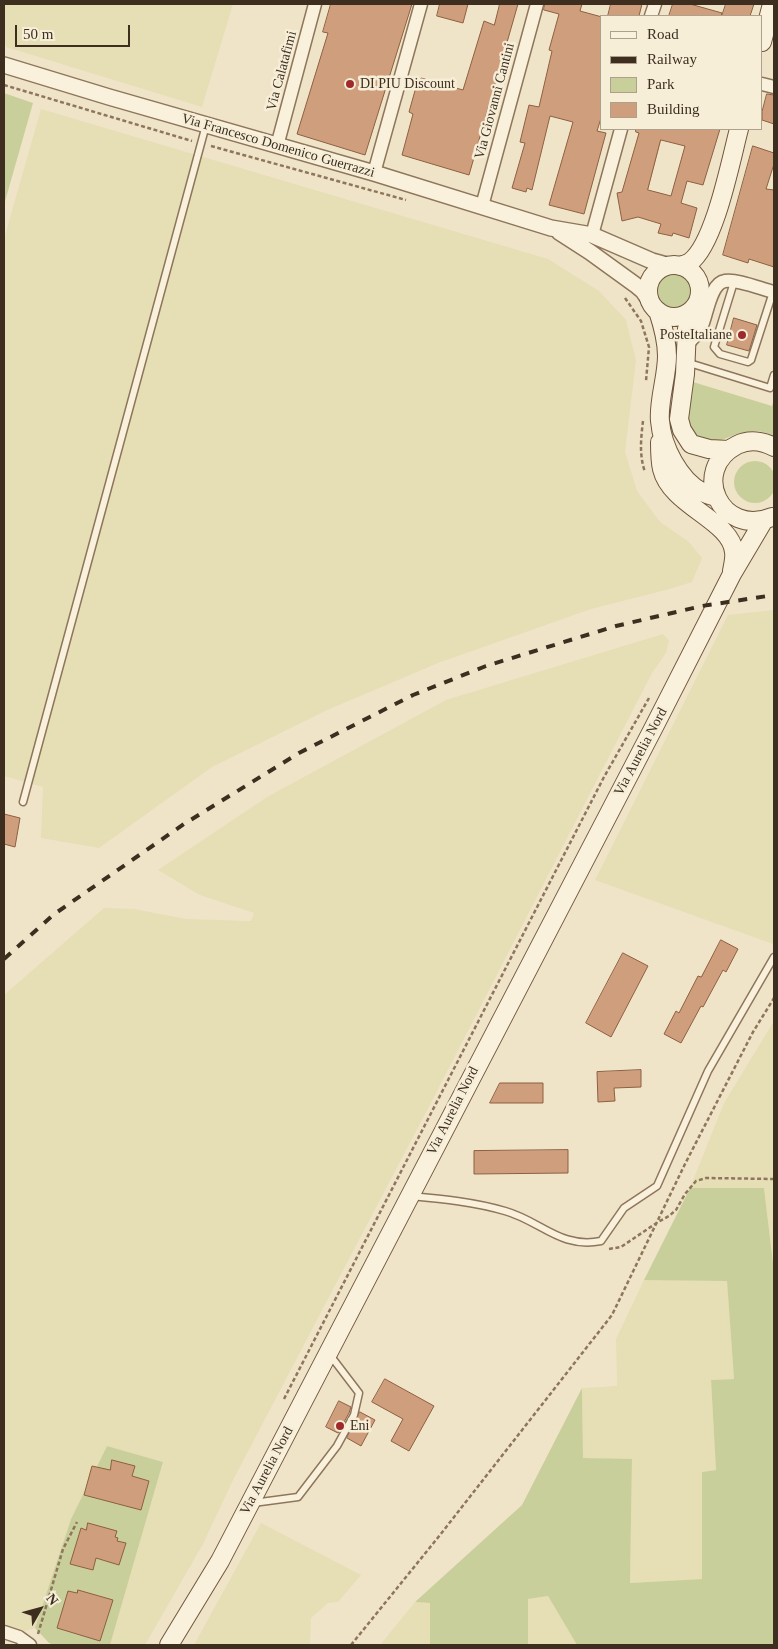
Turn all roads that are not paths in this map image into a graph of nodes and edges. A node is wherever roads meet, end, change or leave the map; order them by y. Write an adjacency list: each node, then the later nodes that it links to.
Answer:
1 (315, 4): 10 (street, Via Calatafimi)
2 (421, 4): 11 (street)
3 (537, 4): 12 (street, Via Giovanni Cantini)
4 (772, 4): 5 (main road)
5 (763, 38)
6 (4, 65): 7 (street, Via Francesco Domenico Guerrazzi)
7 (206, 125): 10 (street, Via Francesco Domenico Guerrazzi); 28 (lane)
8 (621, 130): 14 (street)
9 (739, 130): 15 (main road)
10 (277, 146): 11 (street, Via Francesco Domenico Guerrazzi)
11 (374, 173): 12 (street, Via Francesco Domenico Guerrazzi)
12 (482, 206): 13 (street, Via Francesco Domenico Guerrazzi)
13 (551, 228): 14 (street, Via Francesco Domenico Guerrazzi); 19 (street, Via Francesco Domenico Guerrazzi)
14 (592, 235): 15 (street, Via Francesco Domenico Guerrazzi)
15 (675, 266): 18 (main road); 19 (main road)
16 (734, 282): 17 (street); 17 (lane); 20 (street)
17 (774, 292)
18 (695, 306): 19 (main road); 20 (main road)
19 (655, 307): 22 (main road, Via Francesco Domenico Guerrazzi)
20 (686, 354): 21 (lane); 24 (main road)
21 (774, 375)
22 (651, 419): 25 (main road, Via Francesco Domenico Guerrazzi); 27 (main road, Via Francesco Domenico Guerrazzi)
23 (774, 448): 24 (main road)
24 (729, 450): 25 (main road)
25 (716, 497): 26 (main road)
26 (769, 518): 27 (main road, Via Aurelia Nord)
27 (732, 574): 30 (main road, Via Aurelia Nord)
28 (22, 802)
29 (774, 958): 30 (lane)
30 (409, 1196): 31 (main road, Via Aurelia Nord)
31 (328, 1352): 32 (main road, Via Aurelia Nord); 32 (lane)
32 (250, 1503): 35 (main road, Via Aurelia Nord)
33 (4, 1632): 34 (street)
34 (34, 1640)
35 (169, 1645)

